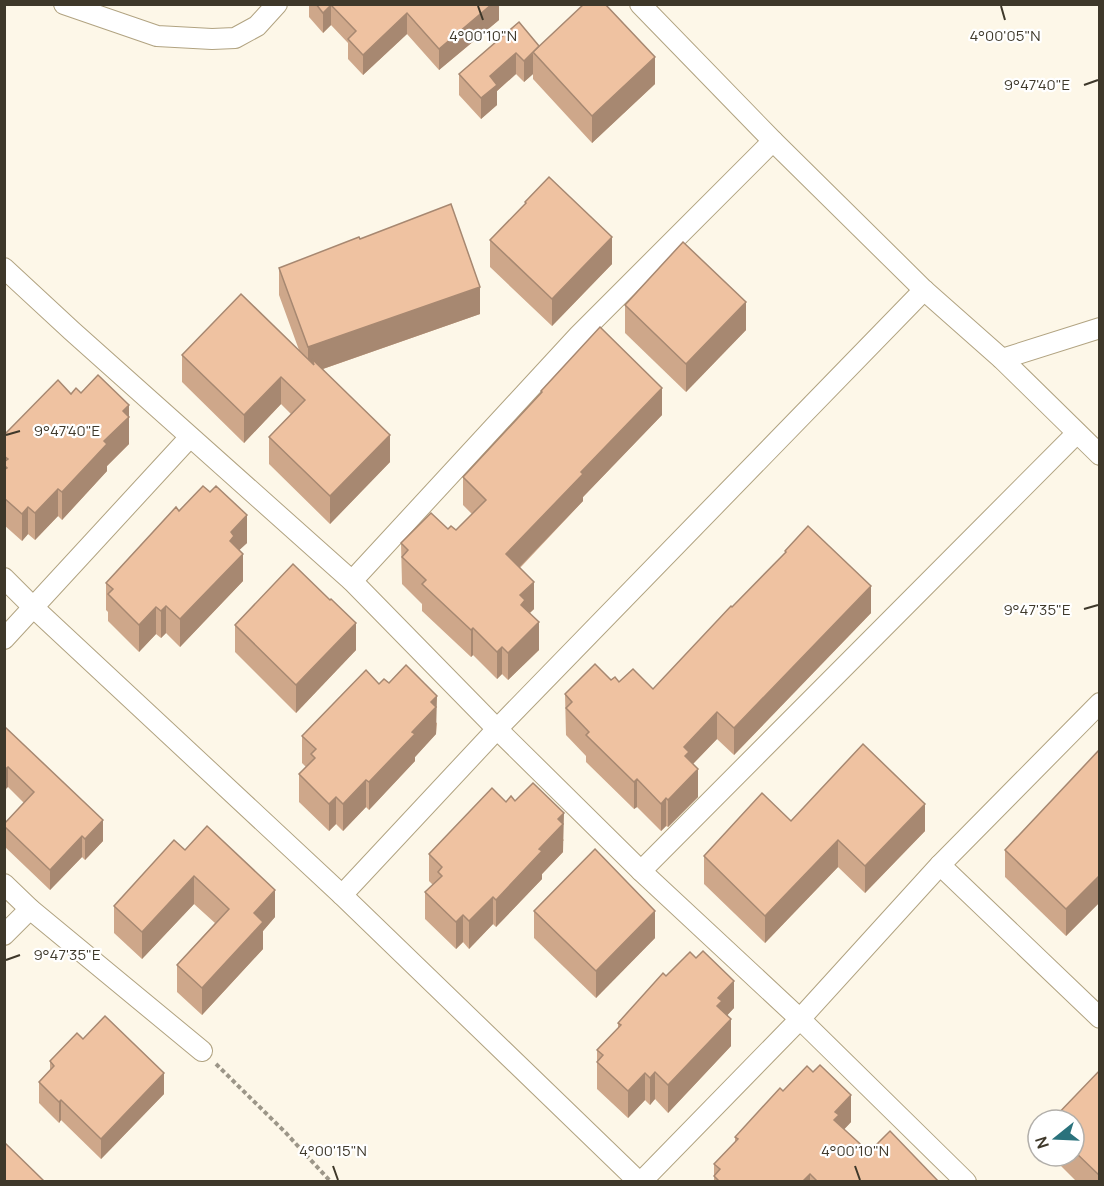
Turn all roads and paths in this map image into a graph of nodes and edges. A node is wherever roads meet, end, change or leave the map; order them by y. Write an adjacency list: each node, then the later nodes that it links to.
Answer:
1 (64, 4): 2 (street)
2 (277, 4)
3 (640, 4): 4 (street)
4 (773, 141): 6 (street); 13 (street)
5 (4, 268): 10 (street)
6 (924, 290): 8 (street); 17 (street)
7 (1100, 328): 8 (street)
8 (1002, 359): 9 (street)
9 (1077, 433): 11 (street); 19 (street)
10 (190, 437): 13 (street); 14 (street)
11 (1100, 455)
12 (4, 578): 14 (street)
13 (352, 581): 17 (street)
14 (34, 608): 15 (street); 21 (street)
15 (4, 639)
16 (1100, 703): 18 (street)
17 (496, 729): 19 (street); 21 (street)
18 (940, 865): 24 (street); 25 (street)
19 (641, 871): 25 (street)
20 (4, 884): 22 (street)
21 (342, 895): 28 (street)
22 (30, 909): 23 (street); 26 (street)
23 (4, 935)
24 (1100, 1018)
25 (800, 1019): 28 (street); 29 (street)
26 (202, 1051): 27 (path)
27 (331, 1182)
28 (640, 1182)
29 (966, 1182)

